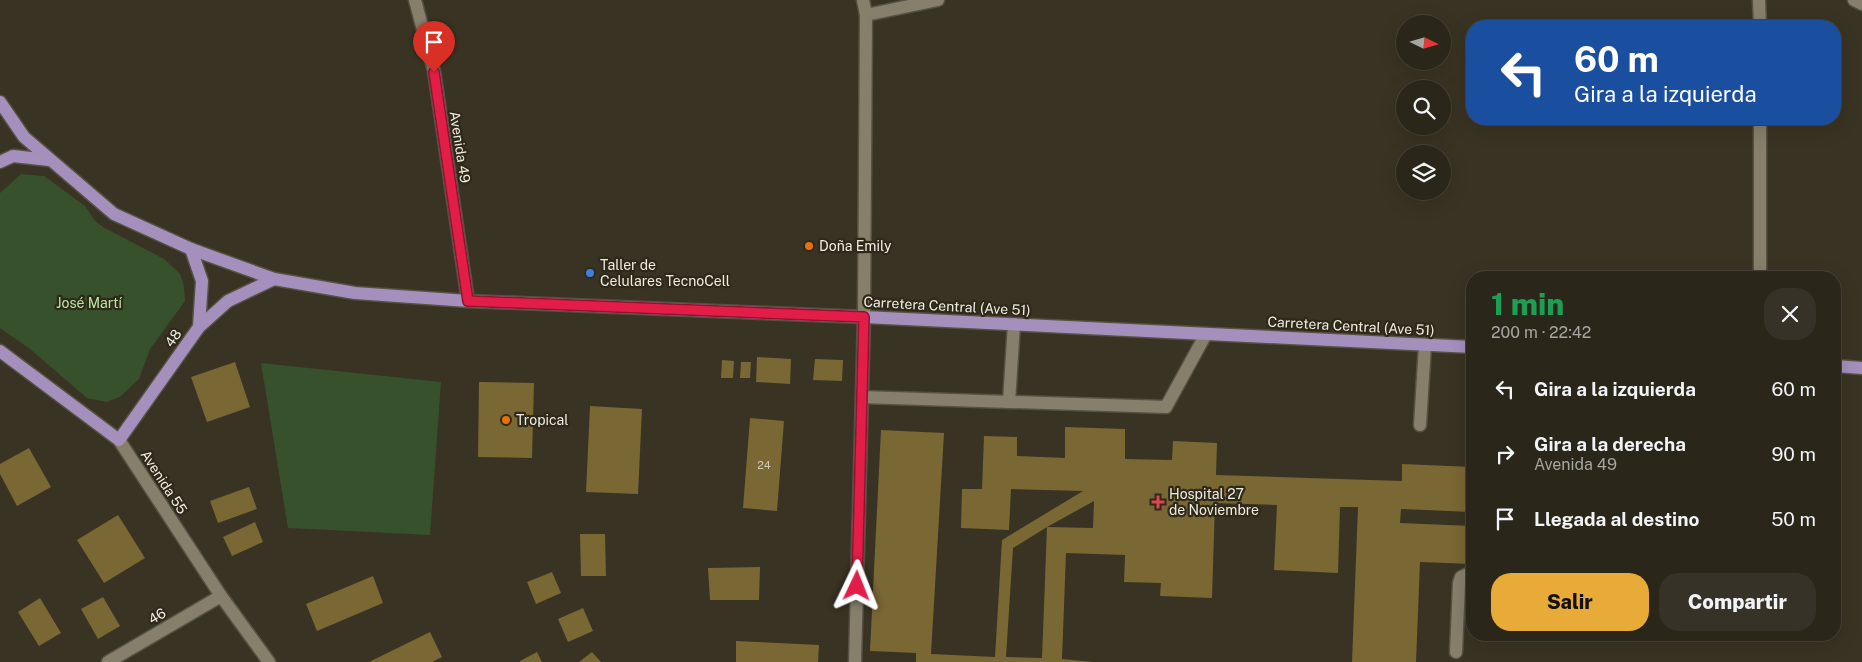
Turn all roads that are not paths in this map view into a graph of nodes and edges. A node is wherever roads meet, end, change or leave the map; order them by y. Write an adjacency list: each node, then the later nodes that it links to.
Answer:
1 (415, 0): 16 (street, Avenida 49)
2 (863, 0): 7 (street)
3 (938, 0): 7 (street)
4 (1759, 0): 8 (street)
5 (1854, 0): 6 (street)
6 (1862, 4)
7 (866, 15): 17 (street)
8 (1760, 20)
9 (0, 102): 11 (main road, Carretera Central (Ave 51))
10 (1760, 125): 14 (street)
11 (49, 160): 12 (main road); 13 (main road, Carretera Central (Ave 51))
12 (0, 162)
13 (192, 249): 15 (main road, Carretera Central (Ave 51)); 19 (main road)
14 (1760, 271)
15 (274, 279): 16 (main road, Carretera Central (Ave 51)); 19 (main road, 48)
16 (468, 301): 17 (main road, Carretera Central (Ave 51))
17 (864, 317): 18 (main road, Carretera Central (Ave 51)); 26 (street)
18 (1014, 324): 20 (main road, Carretera Central (Ave 51)); 27 (street)
19 (199, 327): 29 (main road, 48)
20 (1206, 334): 21 (main road, Carretera Central (Ave 51)); 27 (street)
21 (1425, 345): 22 (main road, Carretera Central (Ave 51)); 28 (street)
22 (1466, 347)
23 (0, 351): 29 (main road, Avenida 55)
24 (1841, 366): 25 (main road)
25 (1862, 368)
26 (862, 397): 27 (street); 35 (street)
27 (1009, 402)
28 (1420, 425)
29 (119, 440): 31 (street, Avenida 55)
30 (1466, 575): 32 (street)
31 (221, 596): 33 (street, 46); 34 (street, Avenida 55)
32 (1456, 652)
33 (108, 662)
34 (269, 662)
35 (855, 662)

